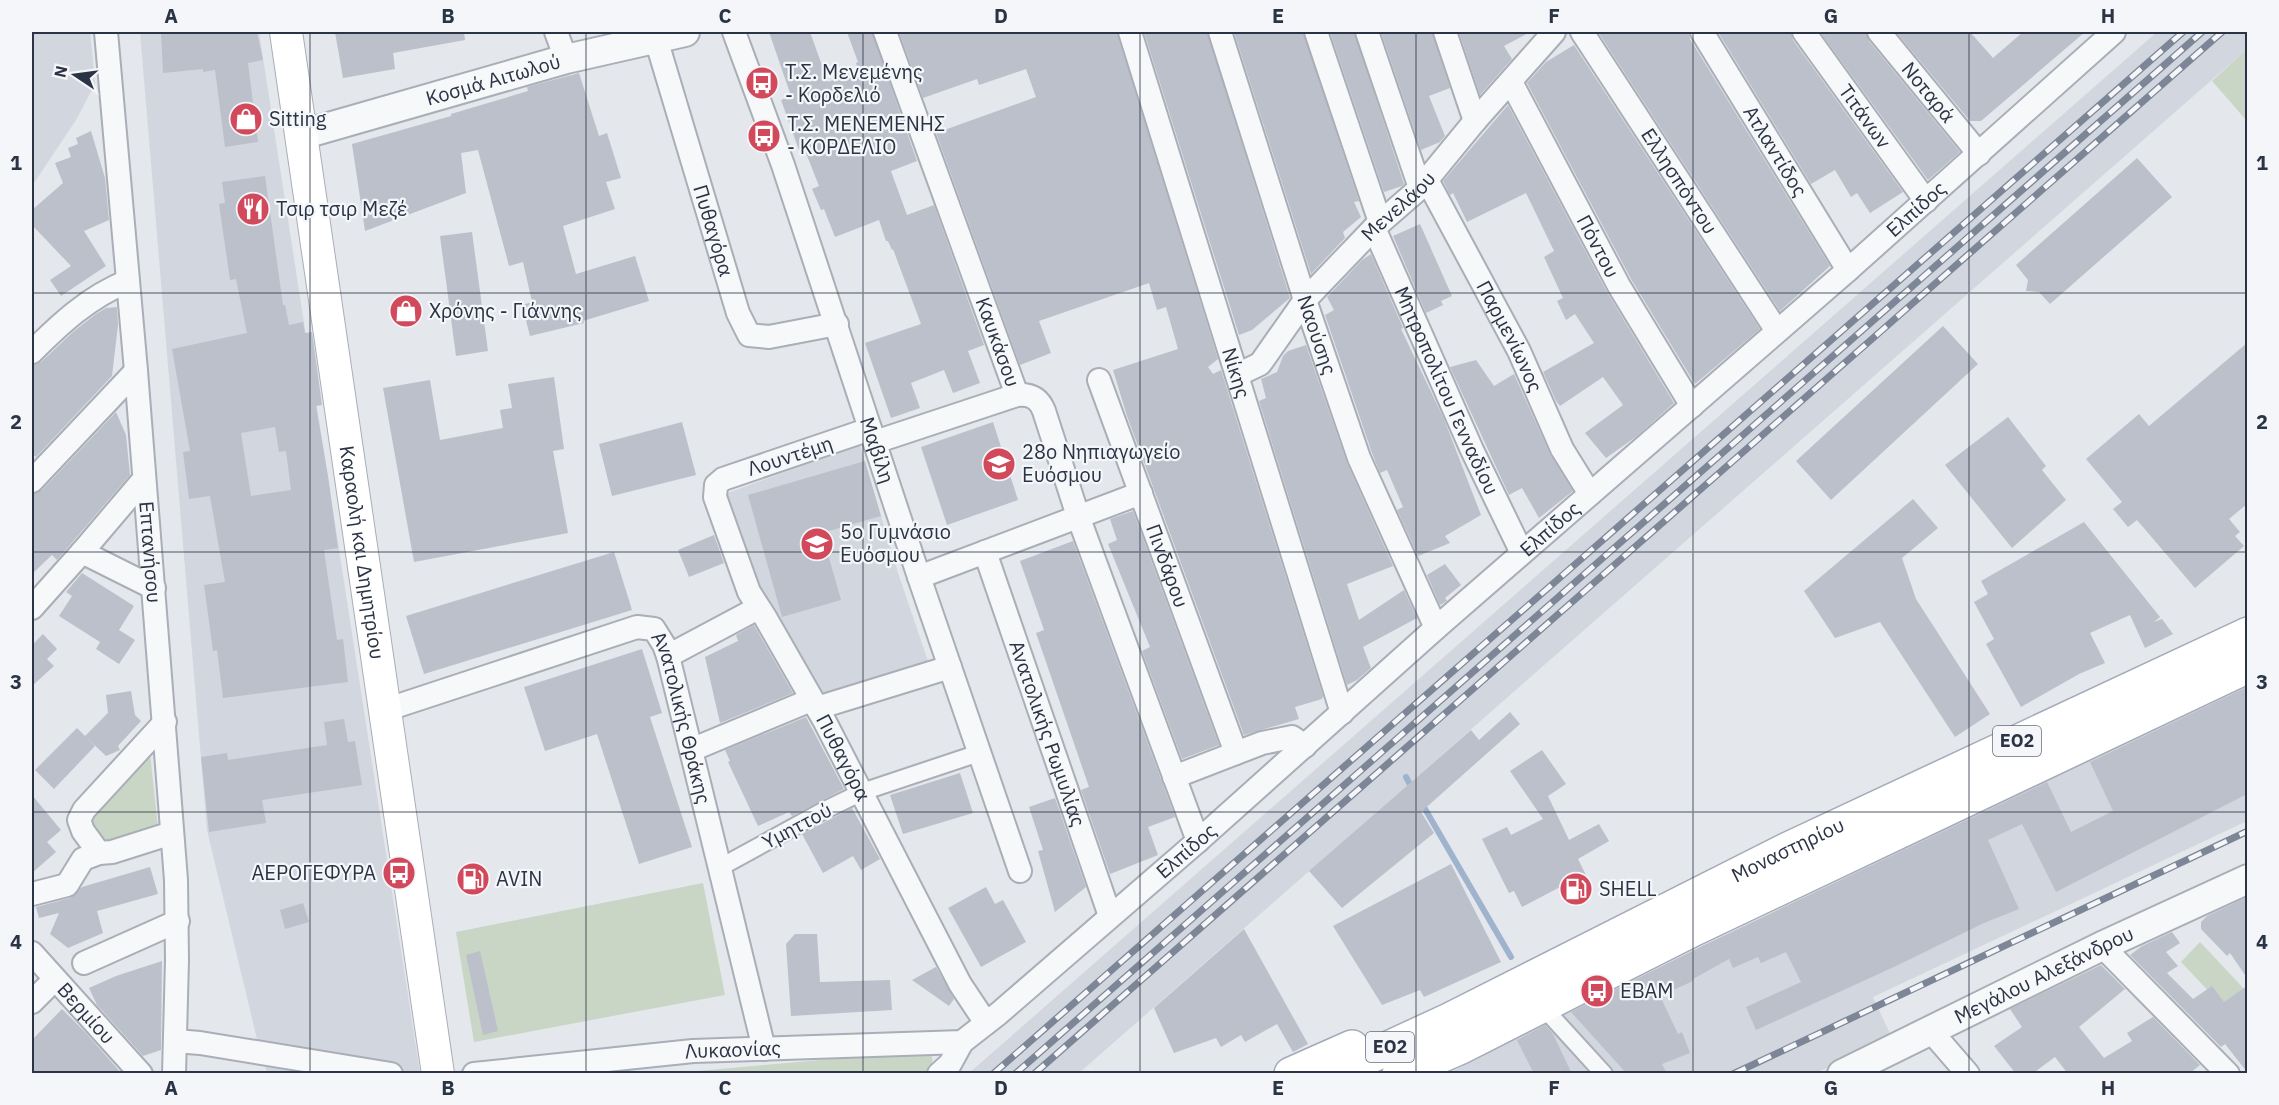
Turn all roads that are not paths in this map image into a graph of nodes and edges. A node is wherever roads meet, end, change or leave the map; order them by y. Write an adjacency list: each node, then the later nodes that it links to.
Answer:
1 (106, 32): 28 (street, Επτανήσου)
2 (286, 32): 22 (main road, Καραολή και Δημητρίου)
3 (556, 32): 19 (street)
4 (685, 32): 18 (street, Κοσμά Αιτωλού)
5 (734, 32): 30 (street, Μαβίλη)
6 (885, 32): 36 (street, Καυκάσου)
7 (1130, 32): 34 (street, Νίκης)
8 (1220, 32): 29 (street, Ναούσης)
9 (1316, 32): 26 (street, Μητροπολίτου Γενναδίου)
10 (1367, 32): 24 (street, Παρμενίωνος)
11 (1445, 32): 21 (street)
12 (1554, 32): 20 (street, Μενελάου)
13 (1582, 32): 31 (street, Ελλησπόντου)
14 (1702, 32): 27 (street, Ατλαντίδος)
15 (1804, 32): 25 (street, Τιτάνων)
16 (1879, 32): 23 (street, Νοταρά)
17 (2114, 32): 23 (street, Ελπίδος)
18 (649, 37): 19 (street, Κοσμά Αιτωλού); 30 (street, Πυθαγόρα)
19 (566, 59): 22 (street, Κοσμά Αιτωλού)
20 (1511, 82): 21 (street, Μενελάου); 37 (street, Πόντου)
21 (1475, 121): 24 (street, Μενελάου)
22 (301, 135): 58 (main road, Καραολή και Δημητρίου)
23 (1979, 154): 25 (street, Ελπίδος)
24 (1424, 184): 26 (street, Μενελάου); 43 (street, Παρμενίωνος)
25 (1926, 201): 27 (street, Ελπίδος)
26 (1377, 225): 29 (street, Μενελάου); 47 (street, Μητροπολίτου Γενναδίου)
27 (1848, 270): 31 (street, Ελπίδος)
28 (128, 282): 32 (street); 33 (street, Επτανήσου)
29 (1305, 300): 34 (street, Μενελάου); 52 (street, Ναούσης)
30 (837, 324): 38 (street, Μαβίλη)
31 (1777, 331): 37 (street, Ελπίδος)
32 (32, 352)
33 (136, 371): 39 (street, Επτανήσου); 40 (street)
34 (1237, 375): 59 (street, Νίκης)
35 (1099, 380): 42 (street, Πινδάρου)
36 (1017, 395): 38 (street, Λουντέμη); 44 (street, Καυκάσου)
37 (1692, 406): 43 (street, Ελπίδος)
38 (872, 436): 41 (street, Λουντέμη); 48 (street, Μαβίλη)
39 (144, 479): 45 (street); 49 (street, Επτανήσου)
40 (32, 481)
41 (715, 488): 51 (street, Πυθαγόρα)
42 (1141, 493): 44 (street); 64 (street, Πινδάρου)
43 (1590, 494): 47 (street, Ελπίδος)
44 (1078, 516): 46 (street); 65 (street, Καυκάσου)
45 (82, 552): 49 (street); 50 (street)
46 (985, 552): 48 (street); 74 (street, Ανατολικής Ρωμυλίας)
47 (1522, 553): 52 (street, Ελπίδος)
48 (919, 577): 56 (street, Μαβίλη)
49 (154, 588): 60 (street, Επτανήσου)
50 (32, 608)
51 (758, 608): 54 (street); 57 (street, Πυθαγόρα)
52 (1436, 628): 59 (street, Ελπίδος)
53 (2247, 634): 84 (main road, Μοναστηρίου / ΕΟ2)
54 (668, 656): 58 (street, Ανατολικής Θράκης); 62 (street, Ανατολικής Θράκης)
55 (2247, 666): 81 (main road, Μοναστηρίου / ΕΟ2)
56 (950, 667): 57 (street); 63 (street, Μαβίλη)
57 (814, 704): 62 (street); 66 (street, Πυθαγόρα)
58 (385, 710): 92 (main road, Καραολή και Δημητρίου)
59 (1342, 713): 61 (street, Ελπίδος)
60 (165, 722): 67 (street, Επτανήσου); 69 (street)
61 (1305, 746): 64 (street); 68 (street, Ελπίδος)
62 (691, 750): 70 (street, Ανατολικής Θράκης)
63 (979, 753): 66 (street, Υμηττού); 71 (street, Μαβίλη)
64 (1236, 753): 65 (street)
65 (1174, 777): 68 (street, Καυκάσου)
66 (862, 792): 70 (street, Υμηττού); 82 (street, Πυθαγόρα)
67 (172, 833): 69 (street); 75 (street, Επτανήσου)
68 (1198, 841): 74 (street, Ελπίδος)
69 (99, 853): 73 (street)
70 (719, 868): 87 (street, Ανατολικής Θράκης)
71 (1020, 871)
72 (2247, 879): 76 (street, Μεγάλου Αλεξάνδρου)
73 (32, 894)
74 (1110, 916): 82 (street, Ελπίδος)
75 (178, 921): 78 (street); 85 (street, Επτανήσου)
76 (2102, 946): 83 (street, Μεγάλου Αλεξάνδρου); 102 (street)
77 (32, 953): 79 (street, Βερμίου)
78 (84, 963)
79 (55, 979): 80 (street); 89 (street, Βερμίου)
80 (32, 1002)
81 (1542, 1006): 84 (main road, Μοναστηρίου / ΕΟ2); 99 (street)
82 (986, 1023): 86 (street)
83 (1930, 1030): 100 (street, Μεγάλου Αλεξάνδρου); 101 (street)
84 (1455, 1033): 95 (main road); 96 (main road, Μοναστηρίου / ΕΟ2); 97 (main road, Μοναστηρίου / ΕΟ2); 98 (main road)
85 (175, 1041): 90 (street, Επτανήσου); 91 (street)
86 (962, 1042): 87 (street, Λυκαονίας); 94 (street)
87 (764, 1048): 88 (street, Λυκαονίας)
88 (547, 1070): 93 (street, Λυκαονίας)
89 (141, 1074)
90 (174, 1074)
91 (391, 1074)
92 (438, 1074)
93 (474, 1074)
94 (939, 1074)
95 (1291, 1074)
96 (1332, 1074)
97 (1399, 1074)
98 (1420, 1074)
99 (1604, 1074)
100 (1842, 1074)
101 (1968, 1074)
102 (2228, 1074)

